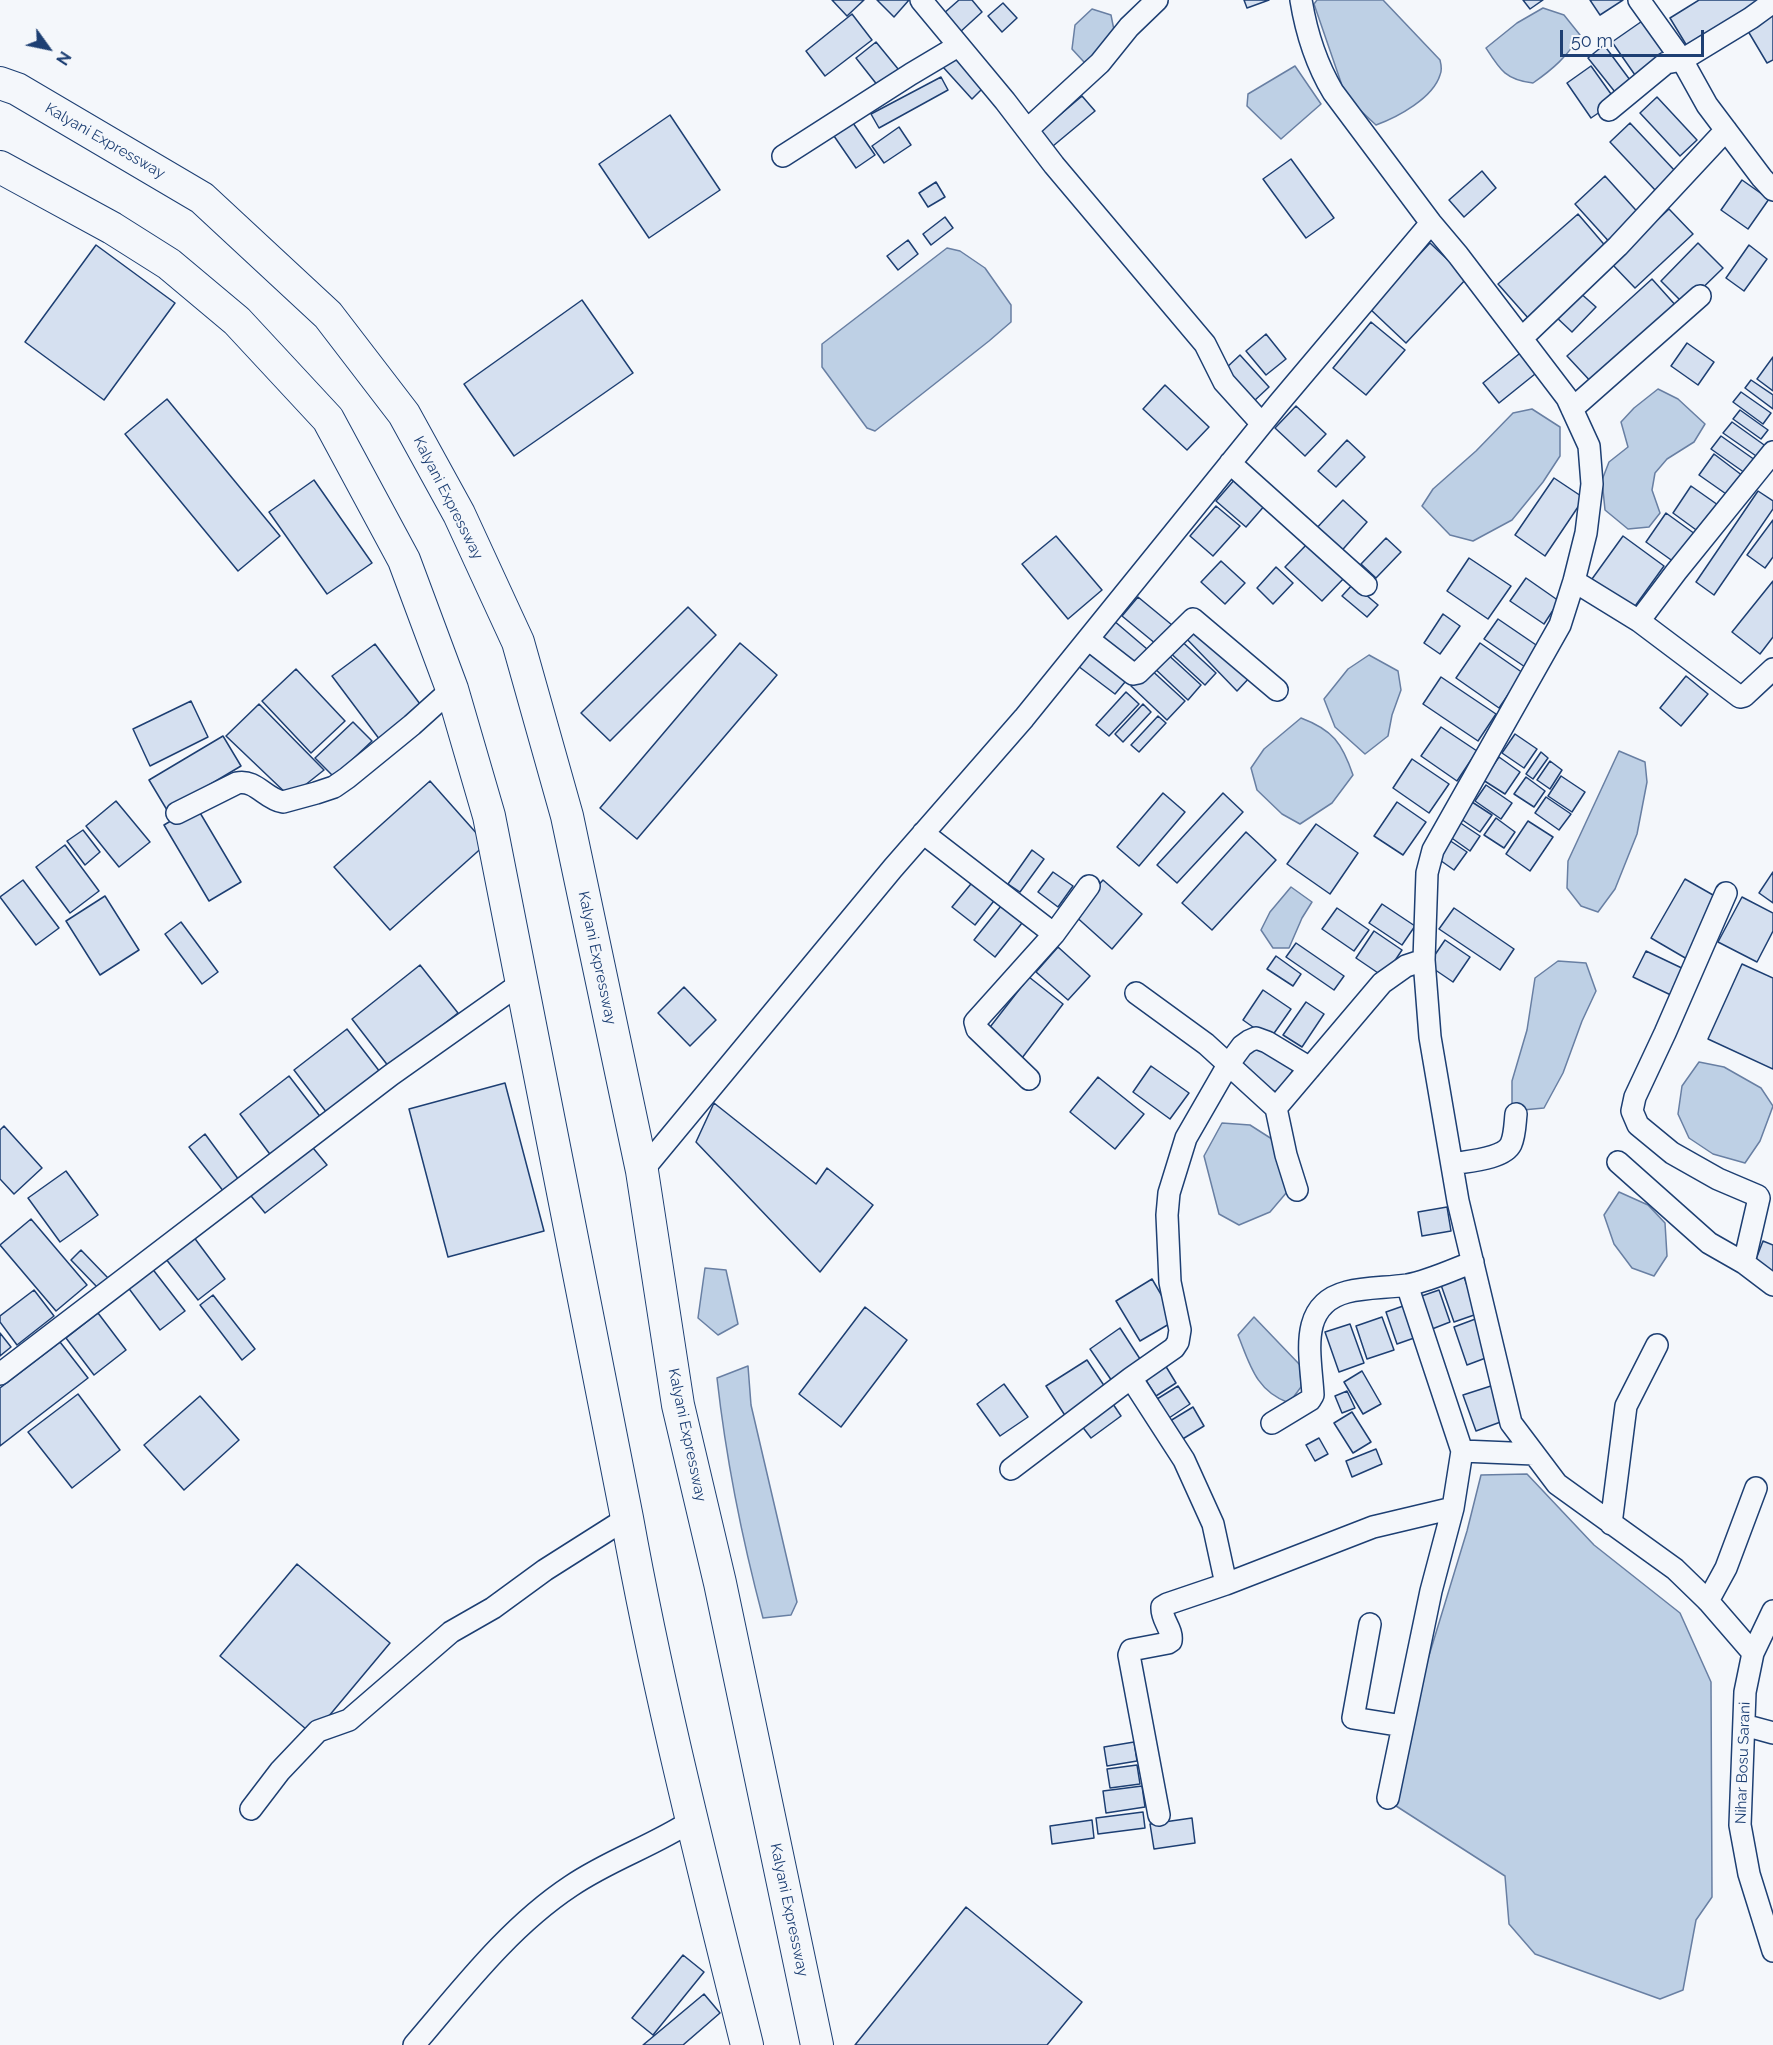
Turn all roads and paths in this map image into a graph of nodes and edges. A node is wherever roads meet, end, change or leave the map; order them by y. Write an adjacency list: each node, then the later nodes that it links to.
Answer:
1 (921, 0): 6 (street)
2 (1157, 0): 10 (street)
3 (1302, 0): 15 (street)
4 (1639, 0): 7 (street)
5 (1773, 2): 7 (street)
6 (958, 46): 10 (street); 12 (street)
7 (1682, 60): 9 (street); 11 (street)
8 (0, 83): 44 (highway, Kalyani Expressway)
9 (1610, 110)
10 (1027, 130): 19 (street)
11 (1726, 130): 14 (street); 17 (street)
12 (783, 156)
13 (0, 167): 27 (highway)
14 (1773, 190)
15 (1431, 223): 17 (street); 19 (street)
16 (1700, 297): 18 (street)
17 (1522, 338): 18 (street)
18 (1572, 408): 22 (street)
19 (1262, 424): 21 (street)
20 (1773, 452): 24 (street)
21 (1230, 463): 23 (street); 25 (street)
22 (1574, 581): 24 (street); 34 (street)
23 (1366, 585)
24 (1640, 621): 26 (street)
25 (1088, 639): 28 (street); 30 (street)
26 (1773, 669)
27 (452, 689): 29 (street); 35 (highway)
28 (1277, 690)
29 (177, 813)
30 (923, 833): 33 (street); 44 (street)
31 (1089, 886): 33 (street)
32 (1726, 893): 46 (street)
33 (1054, 934): 39 (street)
34 (1424, 960): 38 (street); 43 (street)
35 (521, 983): 52 (street); 60 (highway)
36 (1136, 993): 37 (street)
37 (1228, 1065): 38 (street); 40 (street); 53 (street)
38 (1310, 1068): 40 (street)
39 (1029, 1079)
40 (1276, 1108): 45 (street)
41 (1516, 1114): 43 (street)
42 (1618, 1162): 48 (street)
43 (1452, 1164): 47 (street)
44 (642, 1171): 77 (highway, Kalyani Expressway)
45 (1297, 1190)
46 (1766, 1197): 48 (street)
47 (1473, 1262): 49 (street); 56 (street)
48 (1744, 1263): 50 (street)
49 (1407, 1285): 54 (street); 55 (street)
50 (1773, 1285)
51 (1657, 1345): 61 (street)
52 (0, 1374)
53 (1131, 1378): 57 (street); 62 (street)
54 (1272, 1423)
55 (1462, 1451): 56 (street); 59 (street)
56 (1534, 1454): 61 (street)
57 (1011, 1469)
58 (1756, 1488): 63 (street)
59 (1453, 1508): 62 (street); 68 (street)
60 (627, 1518): 71 (street); 73 (highway)
61 (1611, 1524): 63 (street)
62 (1226, 1584): 72 (street)
63 (1708, 1601): 66 (street)
64 (1773, 1611): 66 (street, Nihar Bosu Sarani)
65 (1370, 1624): 68 (street)
66 (1753, 1653): 67 (street, Nihar Bosu Sarani)
67 (1744, 1725): 69 (street); 74 (street, Nihar Bosu Sarani)
68 (1403, 1726): 70 (street)
69 (1773, 1733)
70 (1388, 1798)
71 (251, 1809)
72 (1159, 1815)
73 (691, 1821): 75 (street); 76 (highway)
74 (1773, 1951)
75 (414, 2045)
76 (747, 2045)
77 (817, 2045)

